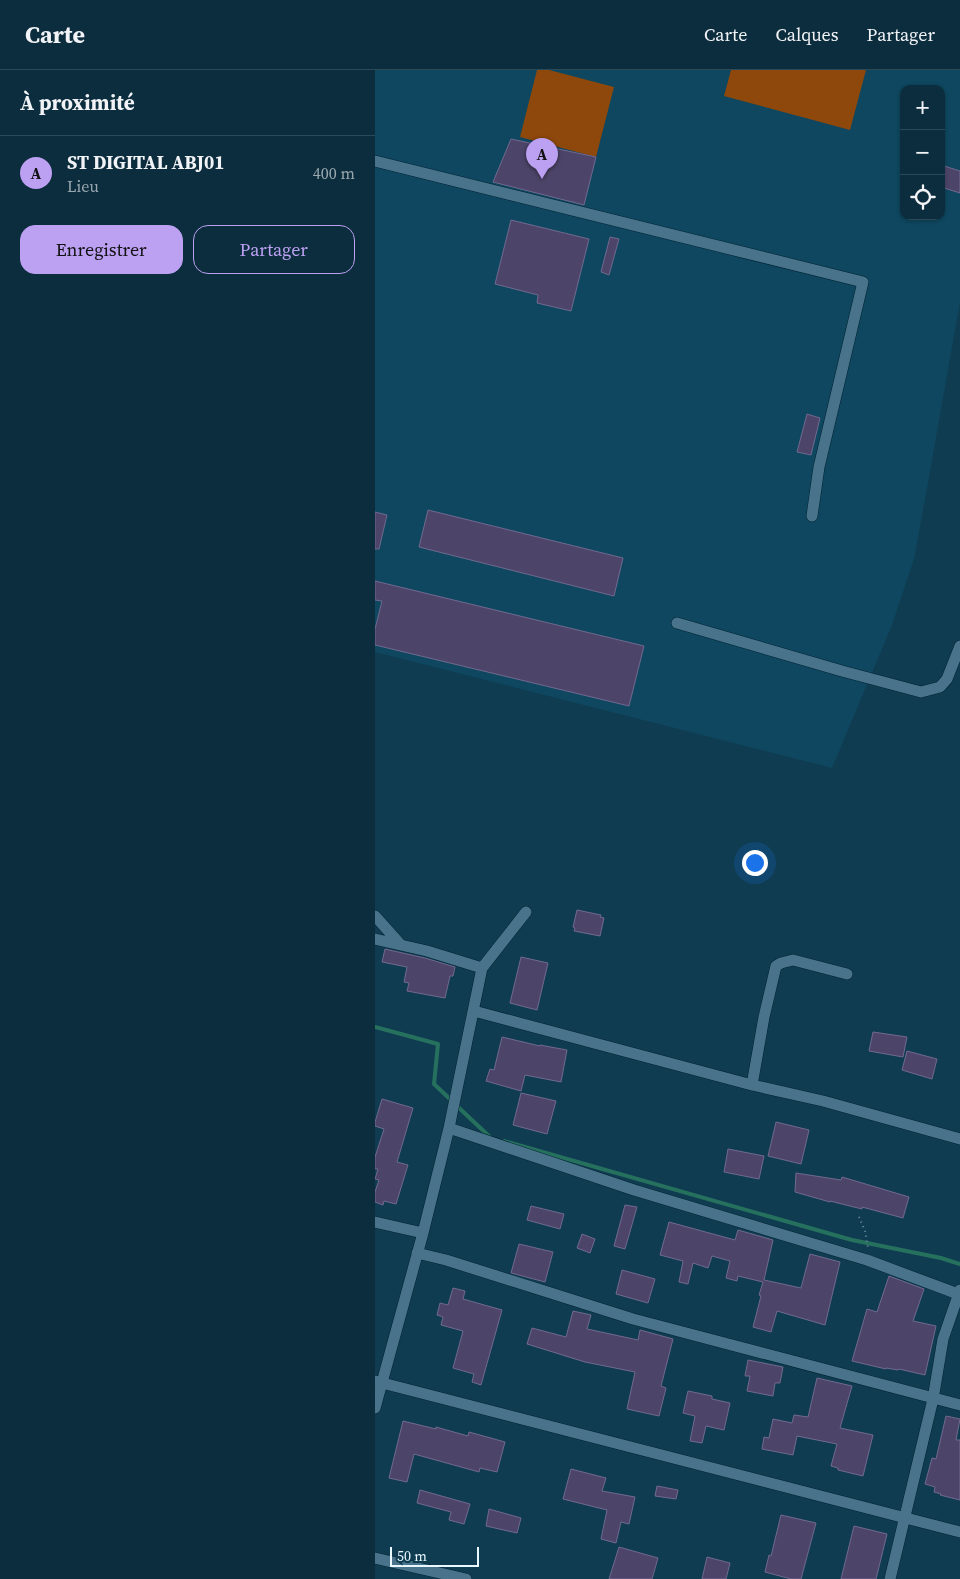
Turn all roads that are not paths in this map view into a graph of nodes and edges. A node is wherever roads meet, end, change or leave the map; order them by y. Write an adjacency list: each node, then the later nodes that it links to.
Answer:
1 (375, 160): 2 (street)
2 (812, 516)
3 (677, 623): 4 (street)
4 (960, 646)
5 (525, 912): 9 (street)
6 (375, 916): 8 (street)
7 (375, 939): 8 (street)
8 (400, 944): 9 (street)
9 (482, 968): 11 (street)
10 (847, 974): 12 (street)
11 (474, 1011): 12 (street); 13 (street)
12 (752, 1085): 14 (street)
13 (449, 1128): 16 (street); 18 (street)
14 (960, 1138)
15 (375, 1222): 16 (street)
16 (423, 1233): 17 (street)
17 (417, 1253): 19 (street); 20 (street)
18 (959, 1292): 20 (street)
19 (378, 1382): 22 (street); 23 (street)
20 (933, 1399): 21 (street); 23 (street)
21 (960, 1405)
22 (375, 1408)
23 (906, 1517): 24 (street); 27 (street)
24 (960, 1532)
25 (375, 1558): 26 (street)
26 (466, 1579)
27 (890, 1579)

